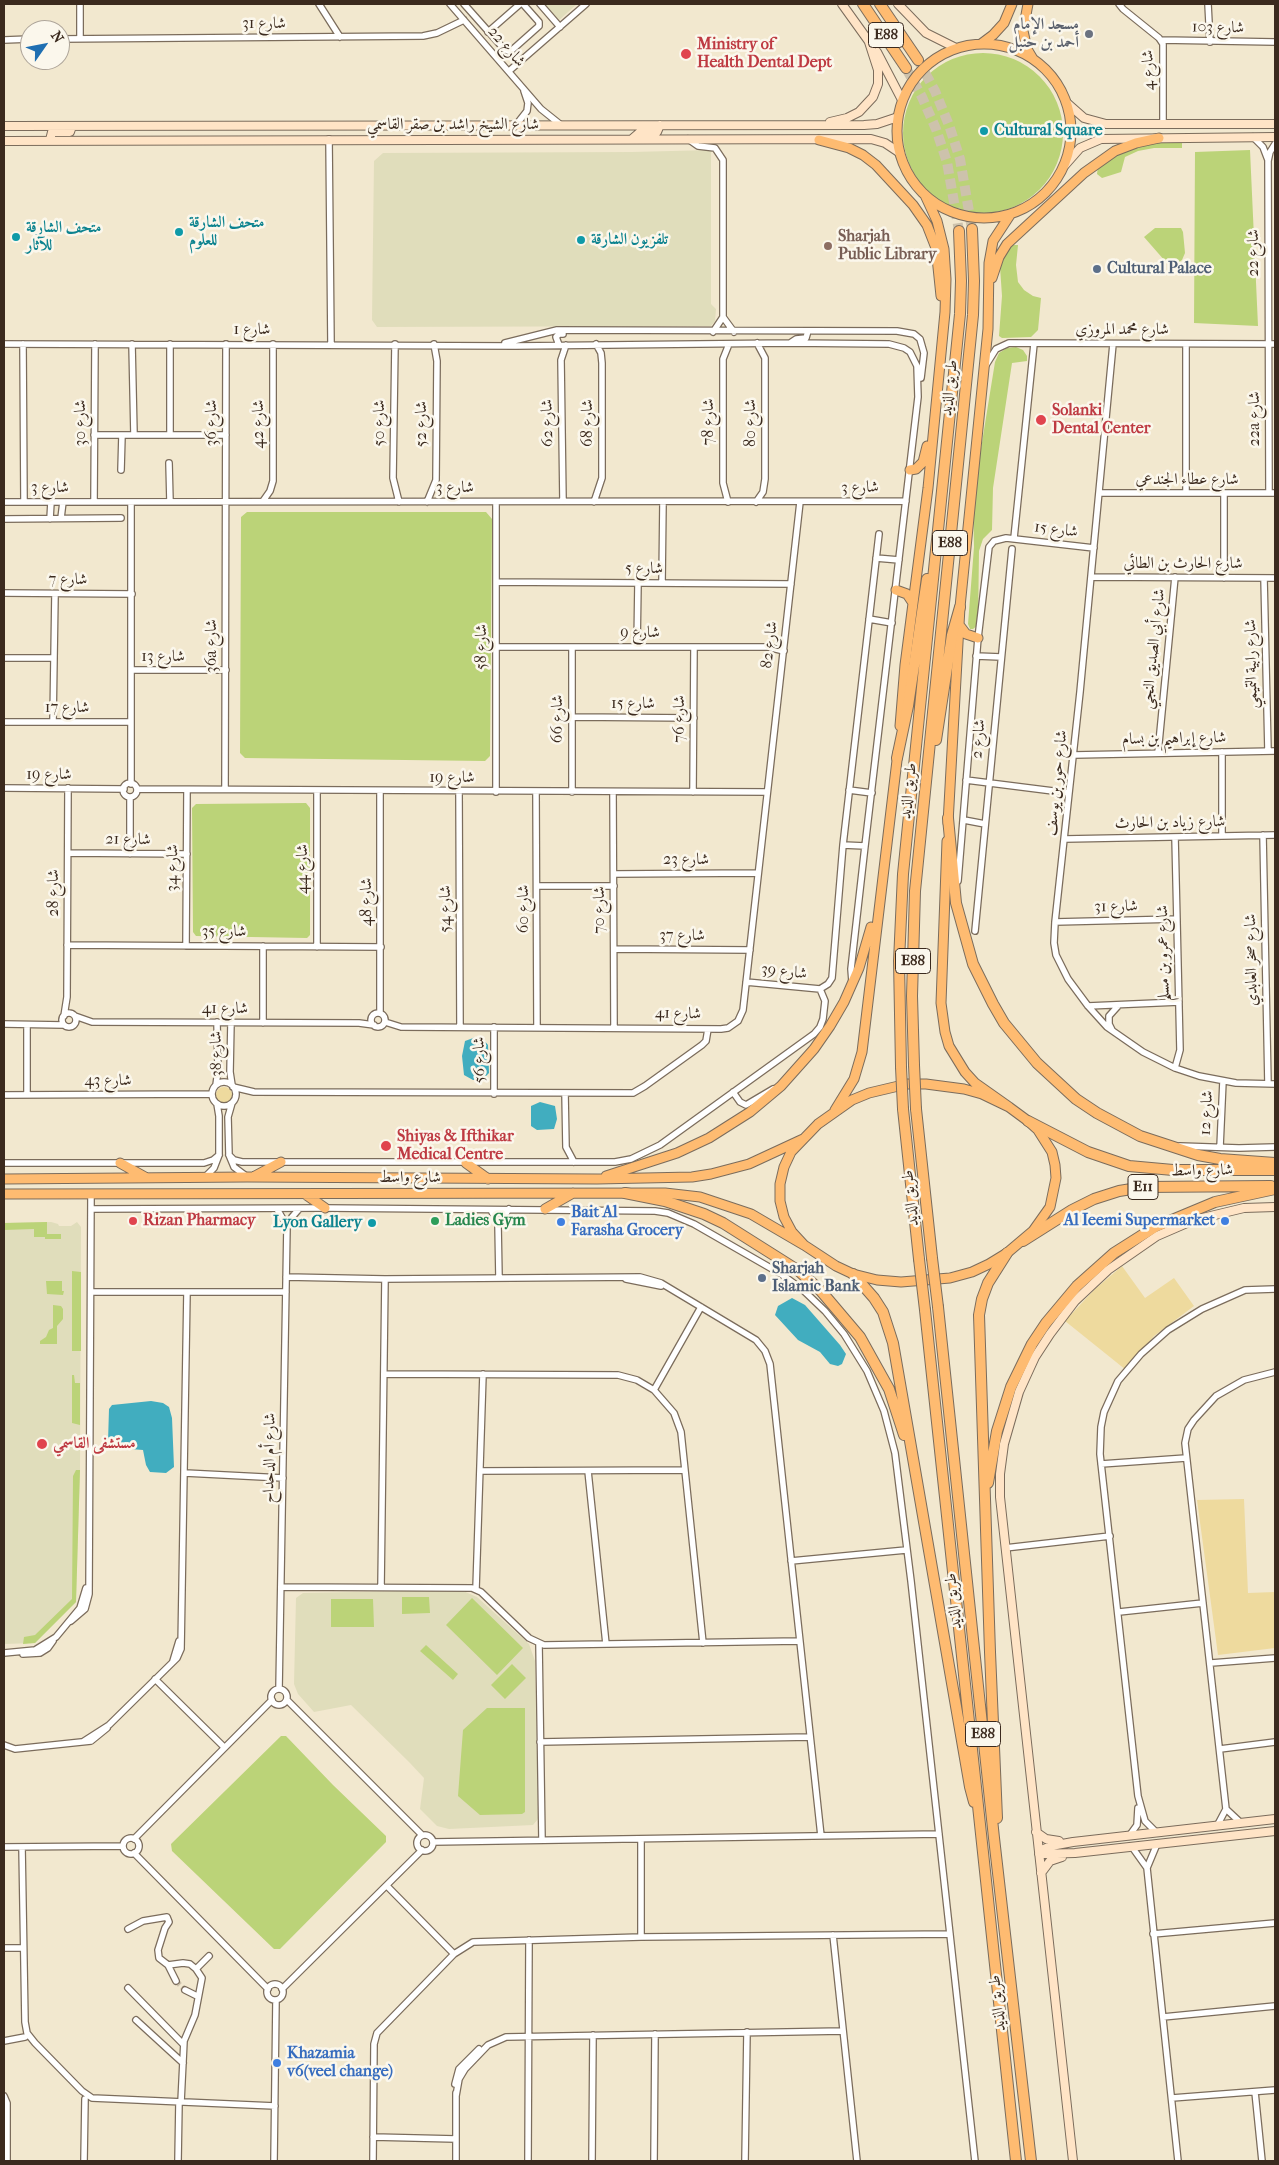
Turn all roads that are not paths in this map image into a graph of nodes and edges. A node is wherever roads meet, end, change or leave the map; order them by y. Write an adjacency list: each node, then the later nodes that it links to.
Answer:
1 (80, 4): 22 (street)
2 (319, 4): 20 (street)
3 (450, 4): 17 (street, شارع 22)
4 (474, 4): 16 (street)
5 (521, 4): 19 (street); 19 (street)
6 (540, 4): 18 (street)
7 (586, 4): 18 (street)
8 (842, 4): 23 (main road)
9 (864, 4): 33 (highway, E88)
10 (880, 4): 32 (highway, E88)
11 (898, 4): 30 (main road)
12 (1012, 4): 29 (main road)
13 (1028, 4): 31 (main road)
14 (1120, 4): 26 (street, شارع 4)
15 (1208, 4): 27 (street)
16 (466, 6): 19 (street)
17 (464, 20): 20 (street, شارع 31); 34 (street, شارع 22)
18 (560, 27): 34 (street)
19 (488, 32)
20 (340, 37): 22 (street, شارع 31)
21 (70, 38): 22 (street, شارع 31)
22 (80, 38)
23 (868, 38): 36 (main road); 43 (main road)
24 (20, 39): 25 (street)
25 (4, 40)
26 (1161, 40): 27 (street, شارع 103); 39 (street, شارع 4)
27 (1210, 42): 28 (street, شارع 103)
28 (1275, 42)
29 (980, 44): 30 (main road); 31 (main road)
30 (956, 48): 36 (main road)
31 (1034, 59): 37 (main road)
32 (918, 60)
33 (906, 68)
34 (509, 71): 35 (street, شارع 22)
35 (522, 87): 41 (street, شارع 22); 46 (street, شارع 22)
36 (902, 100): 38 (main road)
37 (1067, 103): 39 (main road); 59 (main road)
38 (898, 117): 43 (main road, شارع الشيخ راشد بن صقر القاسمي); 57 (main road)
39 (1163, 124): 40 (main road)
40 (1275, 124)
41 (516, 125): 45 (main road, شارع الشيخ راشد بن صقر القاسمي); 46 (main road, شارع الشيخ راشد بن صقر القاسمي)
42 (660, 125): 43 (main road, شارع الشيخ راشد بن صقر القاسمي); 46 (main road, شارع الشيخ راشد بن صقر القاسمي); 51 (main road)
43 (818, 125)
44 (4, 126): 45 (main road, شارع الشيخ راشد بن صقر القاسمي)
45 (72, 126): 53 (main road)
46 (563, 126)
47 (1253, 137): 48 (main road); 49 (main road); 58 (street)
48 (1275, 137)
49 (1159, 138): 59 (main road); 64 (main road)
50 (329, 139): 51 (main road, شارع الشيخ راشد بن صقر القاسمي); 53 (main road, شارع الشيخ راشد بن صقر القاسمي); 80 (street)
51 (632, 139): 52 (main road, شارع الشيخ راشد بن صقر القاسمي)
52 (688, 139): 54 (main road, شارع الشيخ راشد بن صقر القاسمي); 66 (street)
53 (50, 140): 55 (main road, شارع الشيخ راشد بن صقر القاسمي)
54 (820, 140): 57 (main road, شارع الشيخ راشد بن صقر القاسمي); 65 (main road)
55 (4, 141)
56 (1275, 144): 58 (street, شارع 22)
57 (900, 153): 60 (main road)
58 (1268, 161): 89 (street, شارع 22)
59 (1065, 165): 61 (main road)
60 (925, 195): 61 (main road); 65 (main road)
61 (1010, 215): 64 (main road)
62 (972, 229): 177 (highway, طريق الذيد / E88)
63 (959, 231): 130 (highway, طريق الذيد / E88)
64 (989, 291): 91 (main road)
65 (945, 312): 98 (main road)
66 (723, 317): 69 (street); 70 (street)
67 (580, 331): 69 (street); 83 (street); 90 (street)
68 (808, 331): 70 (street); 72 (street); 92 (street)
69 (713, 332): 70 (street)
70 (734, 332)
71 (757, 343): 72 (street); 85 (street); 123 (street, شارع 80)
72 (790, 343): 92 (street)
73 (4, 344): 74 (street, شارع 1)
74 (23, 344): 75 (street, شارع 1); 110 (street)
75 (95, 344): 76 (street, شارع 1); 93 (street, شارع 30)
76 (132, 344): 77 (street, شارع 1); 95 (street)
77 (170, 344): 78 (street, شارع 1); 96 (street)
78 (226, 344): 79 (street, شارع 1); 97 (street, شارع 36)
79 (273, 344): 80 (street, شارع 1); 106 (street, شارع 42)
80 (331, 344): 81 (street, شارع 1)
81 (395, 344): 82 (street, شارع 1); 117 (street, شارع 50)
82 (434, 344): 83 (street, شارع 1); 118 (street, شارع 52)
83 (501, 344): 90 (street)
84 (596, 344): 85 (street); 90 (street); 120 (street, شارع 68)
85 (730, 344): 122 (street, شارع 78)
86 (1034, 344): 87 (street, شارع محمد المروزي); 91 (street, شارع محمد المروزي); 131 (street)
87 (1113, 344): 88 (street, شارع محمد المروزي); 102 (street, شارع حور بن يوسف)
88 (1186, 344): 89 (street, شارع محمد المروزي); 103 (street)
89 (1272, 344): 105 (street, 22a شارع)
90 (563, 345): 107 (street, شارع 62)
91 (983, 370): 150 (main road)
92 (918, 397): 101 (street)
93 (94, 435): 94 (street); 113 (street, شارع 30)
94 (122, 435): 95 (street); 100 (street)
95 (134, 435): 96 (street)
96 (170, 435): 97 (street)
97 (226, 435): 116 (street, شارع 36)
98 (933, 435): 101 (main road); 149 (main road)
99 (169, 463): 115 (street)
100 (121, 470)
101 (910, 470): 108 (street)
102 (1099, 493): 103 (street, شارع عطاء الجندعي); 132 (street, شارع حور بن يوسف)
103 (1186, 493): 104 (street, شارع عطاء الجندعي)
104 (1224, 493): 105 (street, شارع عطاء الجندعي); 138 (street)
105 (1272, 493)
106 (263, 501): 116 (street, شارع 3); 117 (street, شارع 3)
107 (563, 501): 119 (street, شارع 3); 120 (street, شارع 3)
108 (906, 501): 124 (street, شارع 3); 135 (street)
109 (4, 502): 110 (street, شارع 3)
110 (24, 502): 111 (street, شارع 3)
111 (51, 502): 112 (street, شارع 3); 126 (street)
112 (62, 502): 113 (street, شارع 3); 127 (street)
113 (94, 502): 114 (street, شارع 3)
114 (131, 502): 115 (street, شارع 3); 148 (street)
115 (170, 502): 116 (street, شارع 3)
116 (225, 502): 165 (street, 36a شارع)
117 (399, 502): 118 (street, شارع 3)
118 (427, 502): 119 (street, شارع 3)
119 (496, 502): 141 (street, شارع 58)
120 (594, 502): 121 (street, شارع 3)
121 (663, 502): 122 (street, شارع 3); 143 (street)
122 (728, 502): 123 (street, شارع 3)
123 (756, 502): 124 (street, شارع 3)
124 (800, 502): 144 (street, شارع 82)
125 (4, 518): 126 (street)
126 (50, 518): 127 (street)
127 (61, 518): 128 (street)
128 (121, 518)
129 (879, 534): 134 (street)
130 (937, 537): 176 (highway); 369 (highway, طريق الذيد / E88, bridge)
131 (1014, 538): 132 (street, شارع 15); 154 (street)
132 (1094, 548): 136 (street, شارع حور بن يوسف)
133 (1012, 549): 163 (street, شارع 2)
134 (876, 558): 135 (street); 151 (street)
135 (900, 560): 145 (street)
136 (1091, 577): 137 (street, شارع الحارث بن الطائي); 175 (street, شارع حور بن يوسف)
137 (1175, 577): 138 (street, شارع الحارث بن الطائي); 174 (street, شارع أبي الصديق النجي)
138 (1224, 578): 139 (street, شارع الحارث بن الطائي)
139 (1264, 578): 140 (street, شارع الحارث بن الطائي); 171 (street, شارع رابية التميمي)
140 (1275, 578)
141 (496, 582): 142 (street, شارع 5); 155 (street, شارع 58)
142 (638, 583): 143 (street, شارع 5); 157 (street)
143 (662, 583): 144 (street, شارع 5)
144 (791, 584): 159 (street, شارع 82)
145 (896, 590): 149 (main road); 152 (street)
146 (4, 593): 147 (street, شارع 7)
147 (55, 594): 148 (street, شارع 7); 162 (street)
148 (132, 594): 164 (street)
149 (913, 602): 176 (main road)
150 (960, 607): 153 (main road); 177 (highway)
151 (869, 619): 152 (street); 187 (street)
152 (892, 623): 197 (street)
153 (960, 626): 154 (main road); 200 (main road)
154 (978, 638): 160 (street)
155 (496, 646): 156 (street, شارع 9); 191 (street, شارع 58)
156 (572, 647): 157 (street, شارع 9); 166 (street, شارع 66)
157 (637, 647): 158 (street, شارع 9)
158 (694, 647): 159 (street, شارع 9); 167 (street, شارع 76)
159 (784, 651): 196 (street, شارع 82)
160 (976, 656): 163 (street); 178 (street)
161 (4, 658): 162 (street)
162 (54, 658): 169 (street)
163 (1001, 658): 180 (street, شارع 2)
164 (131, 670): 165 (street, شارع 13); 170 (street)
165 (226, 670): 185 (street, 36a شارع)
166 (572, 717): 167 (street, شارع 15); 193 (street, شارع 66)
167 (694, 718): 195 (street, شارع 76)
168 (4, 722): 169 (street, شارع 17)
169 (53, 722): 170 (street, شارع 17)
170 (131, 722): 179 (street)
171 (1268, 751): 172 (street, شارع إبراهيم بن بسام); 173 (street, شارع إبراهيم بن بسام)
172 (1275, 751)
173 (1222, 752): 174 (street, شارع إبراهيم بن بسام); 206 (street)
174 (1158, 753): 175 (street, شارع إبراهيم بن بسام)
175 (1074, 755): 198 (street, شارع حور بن يوسف)
176 (897, 758): 217 (main road)
177 (926, 777): 380 (highway, طريق الذيد / E88, bridge)
178 (966, 780): 180 (street); 201 (street)
179 (131, 784): 183 (street); 184 (street)
180 (989, 784): 198 (street); 202 (street, شارع 2)
181 (4, 788): 182 (street, شارع 19)
182 (68, 788): 183 (street, شارع 19); 210 (street, شارع 28)
183 (124, 789): 199 (street)
184 (137, 789): 186 (street, شارع 19); 199 (street)
185 (225, 789): 186 (street, شارع 19); 188 (street, شارع 19)
186 (188, 790): 212 (street, شارع 34)
187 (849, 790): 197 (street); 208 (street)
188 (317, 791): 189 (street, شارع 19); 225 (street, شارع 44)
189 (380, 791): 190 (street, شارع 19); 226 (street, شارع 48)
190 (459, 792): 191 (street, شارع 19); 252 (street, شارع 54)
191 (496, 792): 192 (street, شارع 19)
192 (536, 792): 193 (street, شارع 19); 215 (street, شارع 60)
193 (572, 792): 194 (street, شارع 19)
194 (613, 792): 195 (street, شارع 19); 214 (street, شارع 70)
195 (693, 792): 196 (street, شارع 19)
196 (767, 792): 213 (street, شارع 41)
197 (872, 793): 209 (street)
198 (1069, 793): 207 (street, شارع حور بن يوسف)
199 (130, 797): 211 (street)
200 (948, 818): 219 (highway); 274 (main road)
201 (964, 820): 202 (street); 219 (street)
202 (985, 824): 221 (street, شارع 2)
203 (1263, 835): 204 (street, شارع زياد بن الحارث); 206 (street, شارع زياد بن الحارث); 260 (street, شارع صخر العابدي)
204 (1275, 835)
205 (1175, 836): 206 (street, شارع زياد بن الحارث); 207 (street, شارع زياد بن الحارث); 218 (street, شارع عمرو بن مسلم)
206 (1222, 836)
207 (1065, 839): 220 (street, شارع حور بن يوسف)
208 (843, 845): 209 (street); 231 (street)
209 (865, 846): 230 (street)
210 (68, 853): 211 (street, شارع 21); 222 (street, شارع 28)
211 (130, 854): 212 (street, شارع 21)
212 (187, 854): 223 (street, شارع 34)
213 (758, 873): 214 (street, شارع 23); 228 (street, شارع 41)
214 (614, 874): 216 (street, شارع 70)
215 (538, 886): 216 (street); 254 (street, شارع 60)
216 (614, 886): 227 (street, شارع 70)
217 (878, 903): 230 (main road); 275 (main road)
218 (1177, 919): 220 (street, شارع 31); 233 (street, شارع عمرو بن مسلم)
219 (961, 922): 278 (highway)
220 (1055, 922): 235 (street, شارع حور بن يوسف)
221 (975, 931)
222 (67, 945): 223 (street, شارع 35); 232 (street, شارع 28)
223 (186, 946): 224 (street, شارع 35)
224 (263, 946): 225 (street, شارع 35); 244 (street)
225 (317, 947): 226 (street, شارع 35)
226 (381, 947): 236 (street, شارع 48)
227 (614, 949): 228 (street, شارع 37); 255 (street, شارع 70)
228 (750, 950): 229 (street, شارع 41)
229 (746, 982): 231 (street, شارع 39); 256 (street, شارع 41)
230 (852, 984): 264 (main road)
231 (820, 990): 266 (street)
232 (67, 997): 237 (street, شارع 28); 238 (street, شارع 28)
233 (1179, 1002): 234 (street); 258 (street, شارع عمرو بن مسلم)
234 (1122, 1005): 235 (street); 257 (street)
235 (1088, 1006): 257 (street, شارع حور بن يوسف)
236 (380, 1014): 239 (street); 243 (street)
237 (73, 1015): 238 (street); 240 (street, شارع 41); 251 (street)
238 (63, 1016): 248 (street); 249 (street)
239 (372, 1017): 245 (street, شارع 41); 250 (street)
240 (92, 1022): 241 (street, شارع 41); 251 (street, شارع 41)
241 (217, 1022): 242 (street, شارع 41); 262 (street, شارع 38)
242 (231, 1022): 244 (street, شارع 41); 263 (street, شارع 38)
243 (385, 1022): 250 (street); 252 (street, شارع 41)
244 (263, 1023): 245 (street, شارع 41)
245 (359, 1023): 250 (street, شارع 41)
246 (4, 1024): 247 (street)
247 (26, 1025): 248 (street); 271 (street)
248 (47, 1025): 249 (street)
249 (64, 1025): 251 (street)
250 (374, 1025)
251 (73, 1026)
252 (460, 1027): 253 (street, شارع 41)
253 (494, 1027): 254 (street, شارع 41); 268 (street, شارع 56)
254 (537, 1027): 255 (street, شارع 41)
255 (614, 1027): 256 (street, شارع 41)
256 (708, 1029): 269 (street)
257 (1113, 1032): 258 (street, شارع حور بن يوسف)
258 (1176, 1068): 259 (street, شارع حور بن يوسف)
259 (1223, 1081): 260 (street, شارع حور بن يوسف); 279 (street, شارع 12)
260 (1268, 1084): 261 (street, شارع حور بن يوسف)
261 (1275, 1084)
262 (216, 1085): 263 (street); 267 (street)
263 (233, 1086): 265 (street); 272 (street)
264 (781, 1086): 266 (street); 297 (main road)
265 (254, 1092): 268 (street); 272 (street)
266 (733, 1092): 286 (street)
267 (212, 1094): 271 (street, شارع 43); 273 (street)
268 (494, 1094): 269 (street)
269 (565, 1094): 280 (street)
270 (4, 1095): 271 (street, شارع 43)
271 (27, 1095)
272 (233, 1102): 273 (street); 283 (street)
273 (217, 1104): 282 (street)
274 (1009, 1107): 275 (main road); 276 (main road, شارع واسط)
275 (835, 1110): 277 (main road)
276 (1028, 1121): 291 (highway, شارع واسط / E11); 314 (main road, شارع واسط)
277 (803, 1139): 297 (main road, شارع واسط); 315 (main road)
278 (1167, 1146): 279 (street); 289 (highway)
279 (1220, 1146): 281 (street)
280 (566, 1147): 285 (street); 286 (street)
281 (1275, 1147)
282 (219, 1155): 287 (street); 294 (street)
283 (229, 1155): 284 (street); 292 (street)
284 (281, 1162): 288 (street); 292 (main road)
285 (557, 1162): 286 (street); 288 (street)
286 (574, 1162)
287 (120, 1163): 290 (street); 293 (main road)
288 (466, 1163): 296 (main road)
289 (1275, 1163)
290 (4, 1164)
291 (1275, 1170)
292 (251, 1177): 294 (main road, شارع واسط); 296 (main road, شارع واسط)
293 (147, 1178): 294 (main road, شارع واسط); 295 (main road, شارع واسط)
294 (204, 1178)
295 (4, 1179)
296 (488, 1179): 297 (main road, شارع واسط)
297 (597, 1180)
298 (1275, 1187): 314 (highway, شارع واسط / E11); 338 (highway)
299 (304, 1193): 300 (main road, شارع واسط); 303 (main road, شارع واسط); 305 (main road)
300 (573, 1193): 301 (main road, شارع واسط); 309 (main road)
301 (625, 1193): 315 (main road, شارع واسط); 336 (highway)
302 (4, 1194): 303 (main road, شارع واسط)
303 (91, 1194): 310 (street)
304 (1275, 1207): 340 (main road)
305 (324, 1208): 307 (street); 311 (street)
306 (277, 1209): 307 (street); 310 (street); 313 (street)
307 (299, 1209): 313 (street)
308 (509, 1209): 309 (street); 311 (street); 312 (street)
309 (545, 1209): 341 (street)
310 (91, 1210): 322 (street)
311 (491, 1210): 312 (street)
312 (498, 1224): 319 (street)
313 (287, 1226): 318 (street, شارع أم الدحداح)
314 (1023, 1241): 316 (main road, شارع واسط)
315 (804, 1245): 317 (main road, شارع واسط)
316 (1007, 1253): 317 (main road, شارع واسط); 338 (highway)
317 (853, 1274): 336 (highway)
318 (286, 1277): 320 (street); 324 (street, شارع أم الدحداح)
319 (499, 1278): 320 (street); 325 (street)
320 (386, 1279): 327 (street)
321 (1275, 1289): 331 (street)
322 (91, 1292): 323 (street); 352 (street)
323 (187, 1292): 324 (street); 335 (street)
324 (286, 1292): 337 (street, شارع أم الدحداح)
325 (701, 1307): 329 (street); 342 (street)
326 (1275, 1372): 330 (street)
327 (384, 1374): 328 (street); 344 (street)
328 (483, 1374): 329 (street); 333 (street)
329 (654, 1390): 332 (street)
330 (1186, 1458): 331 (street); 346 (street)
331 (1102, 1464): 339 (street)
332 (685, 1470): 334 (street); 349 (street)
333 (480, 1471): 334 (street); 345 (street)
334 (588, 1471): 351 (street)
335 (185, 1473): 337 (street); 355 (street)
336 (918, 1477): 369 (highway)
337 (283, 1478): 343 (street, شارع أم الدحداح)
338 (984, 1509): 380 (highway)
339 (1110, 1536): 340 (street); 347 (street)
340 (1005, 1548): 374 (main road)
341 (906, 1550): 342 (street); 376 (street)
342 (791, 1561): 348 (street)
343 (281, 1587): 344 (street); 356 (street, شارع أم الدحداح)
344 (380, 1588): 345 (street)
345 (476, 1589): 350 (street)
346 (1203, 1602): 347 (street); 354 (street)
347 (1119, 1612): 367 (street)
348 (799, 1641): 349 (street); 359 (street)
349 (703, 1643): 351 (street)
350 (539, 1644): 351 (street); 361 (street)
351 (606, 1644)
352 (4, 1653)
353 (1275, 1658): 354 (street)
354 (1211, 1664): 366 (street)
355 (155, 1679): 364 (street); 365 (street)
356 (279, 1690): 357 (street); 358 (street)
357 (272, 1700): 358 (street); 364 (street)
358 (287, 1700): 377 (street)
359 (810, 1736): 361 (street); 378 (street)
360 (4, 1739): 365 (street)
361 (540, 1742): 383 (street)
362 (1275, 1742): 366 (street)
363 (4, 1745): 365 (street)
364 (224, 1747): 381 (street)
365 (21, 1748)
366 (1220, 1749): 368 (street)
367 (1138, 1796): 375 (street); 379 (street)
368 (1226, 1810): 371 (street); 372 (street)
369 (980, 1817): 455 (highway, طريق الذيد / E88)
370 (1275, 1819): 371 (main road)
371 (1241, 1823): 372 (main road)
372 (1218, 1826): 375 (main road)
373 (1275, 1831): 386 (main road)
374 (1036, 1832): 385 (main road); 392 (main road)
375 (1156, 1832): 379 (main road)
376 (939, 1834): 378 (street); 400 (street)
377 (422, 1835): 384 (street); 391 (street)
378 (821, 1836): 382 (street)
379 (1129, 1836): 385 (main road)
380 (994, 1838): 456 (highway, طريق الذيد / E88)
381 (134, 1839): 387 (street); 393 (street)
382 (641, 1839): 383 (street); 403 (street)
383 (542, 1840): 384 (street)
384 (433, 1842): 391 (street)
385 (1074, 1842): 392 (main road); 394 (main road)
386 (1157, 1844): 390 (main road); 395 (street)
387 (123, 1846): 389 (street); 393 (street)
388 (4, 1847): 389 (street)
389 (22, 1847): 406 (street)
390 (1132, 1847): 394 (main road); 395 (street)
391 (422, 1850): 397 (street)
392 (1039, 1852): 394 (main road); 396 (main road)
393 (134, 1853): 413 (street)
394 (1074, 1853): 396 (main road)
395 (1146, 1868): 401 (street)
396 (1041, 1873): 457 (main road)
397 (387, 1886): 407 (street); 414 (street)
398 (1275, 1922): 401 (street)
399 (128, 1930): 409 (street)
400 (950, 1934): 402 (street); 454 (street)
401 (1153, 1934): 419 (street)
402 (833, 1935): 403 (street); 422 (street)
403 (641, 1937): 404 (street)
404 (529, 1940): 407 (street); 425 (street)
405 (4, 1948): 406 (street)
406 (22, 1948): 421 (street)
407 (454, 1954): 441 (street)
408 (209, 1956): 410 (street)
409 (168, 1965): 410 (street); 411 (street)
410 (196, 1969): 416 (street)
411 (176, 1982)
412 (128, 1988): 429 (street)
413 (268, 1989): 414 (street); 417 (street)
414 (282, 1989): 417 (street)
415 (185, 1990): 416 (street)
416 (198, 1996): 429 (street)
417 (276, 2000): 440 (street)
418 (1275, 2006): 419 (street)
419 (1163, 2017): 436 (street)
420 (136, 2020): 431 (street)
421 (25, 2022): 427 (street); 430 (street)
422 (843, 2031): 423 (street); 453 (street)
423 (747, 2032): 424 (street); 452 (street)
424 (655, 2034): 426 (street); 451 (street)
425 (530, 2035): 426 (street); 442 (street); 449 (street)
426 (593, 2035): 450 (street)
427 (25, 2037): 428 (street); 430 (street)
428 (4, 2041)
429 (183, 2044): 431 (street)
430 (41, 2048): 432 (street)
431 (183, 2063): 439 (street)
432 (77, 2085): 437 (street); 438 (street)
433 (1275, 2090): 434 (street)
434 (1255, 2092): 436 (street); 459 (street)
435 (4, 2096): 443 (street)
436 (1172, 2098): 458 (street)
437 (85, 2099): 438 (street); 444 (street)
438 (109, 2100): 439 (street)
439 (180, 2102): 440 (street); 445 (street)
440 (275, 2106): 446 (street)
441 (373, 2137): 442 (street); 447 (street)
442 (456, 2139): 448 (street)
443 (7, 2161)
444 (84, 2161)
445 (178, 2161)
446 (274, 2161)
447 (373, 2161)
448 (456, 2161)
449 (528, 2161)
450 (592, 2161)
451 (654, 2161)
452 (745, 2161)
453 (857, 2161)
454 (975, 2161)
455 (1016, 2161)
456 (1031, 2161)
457 (1072, 2161)
458 (1178, 2161)
459 (1262, 2161)

